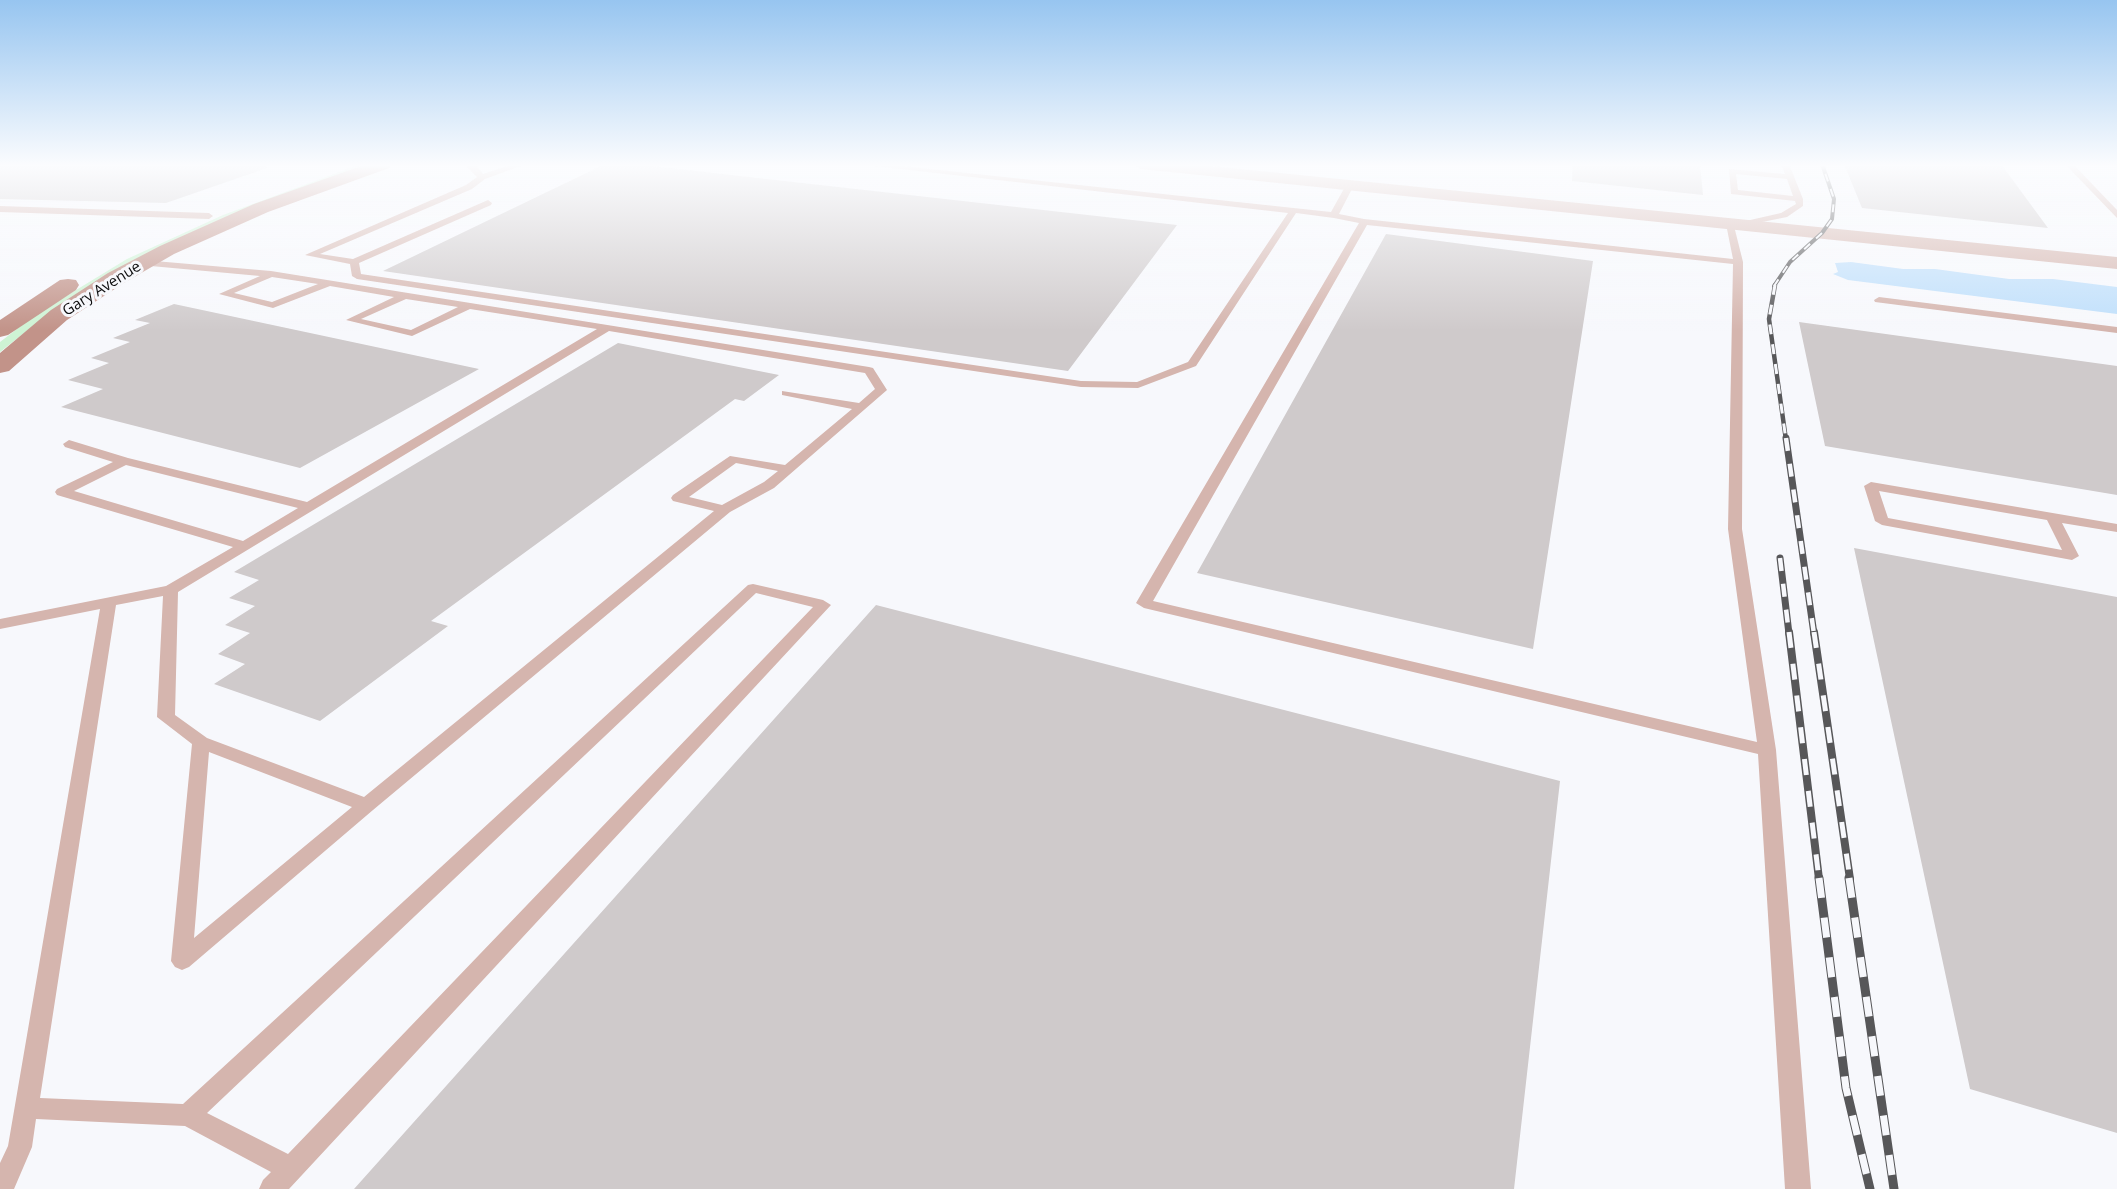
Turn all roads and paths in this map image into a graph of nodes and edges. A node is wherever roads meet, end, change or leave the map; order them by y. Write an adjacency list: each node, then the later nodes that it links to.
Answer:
1 (201, 219): 21 (main road, Gary Avenue)
2 (234, 219): 13 (main road, Gary Avenue)
3 (392, 219): 11 (lane)
4 (451, 219): 11 (lane)
5 (1287, 219): 11 (lane)
6 (1353, 219): 9 (lane)
7 (1690, 219): 10 (street)
8 (1754, 219): 10 (lane)
9 (1364, 222): 12 (lane); 38 (lane)
10 (1735, 224): 12 (lane); 14 (street)
11 (354, 262)
12 (1738, 262): 38 (lane)
13 (143, 263): 15 (lane); 23 (main road, Gary Avenue)
14 (2117, 263)
15 (271, 274): 16 (lane); 16 (lane)
16 (328, 284): 17 (lane)
17 (405, 296): 19 (lane); 19 (lane)
18 (1879, 300): 22 (lane)
19 (468, 306): 20 (lane)
20 (607, 328): 25 (lane); 29 (lane)
21 (0, 330)
22 (2117, 330)
23 (0, 366)
24 (786, 393): 25 (lane)
25 (861, 407): 28 (lane)
26 (69, 444): 27 (lane)
27 (124, 461): 29 (lane); 33 (lane)
28 (787, 469): 30 (lane); 30 (lane)
29 (309, 507): 33 (lane)
30 (724, 510): 39 (lane)
31 (2052, 517): 31 (lane); 32 (lane)
32 (2117, 528)
33 (245, 546): 34 (lane)
34 (171, 590): 35 (lane); 37 (lane)
35 (109, 602): 36 (lane); 40 (lane)
36 (0, 624)
37 (201, 742): 39 (lane); 39 (lane)
38 (1767, 750): 45 (lane)
39 (366, 805)
40 (26, 1108): 41 (lane); 43 (lane)
41 (188, 1115): 42 (lane); 42 (lane)
42 (291, 1169): 44 (lane)
43 (1, 1189)
44 (272, 1189)
45 (1798, 1189)

